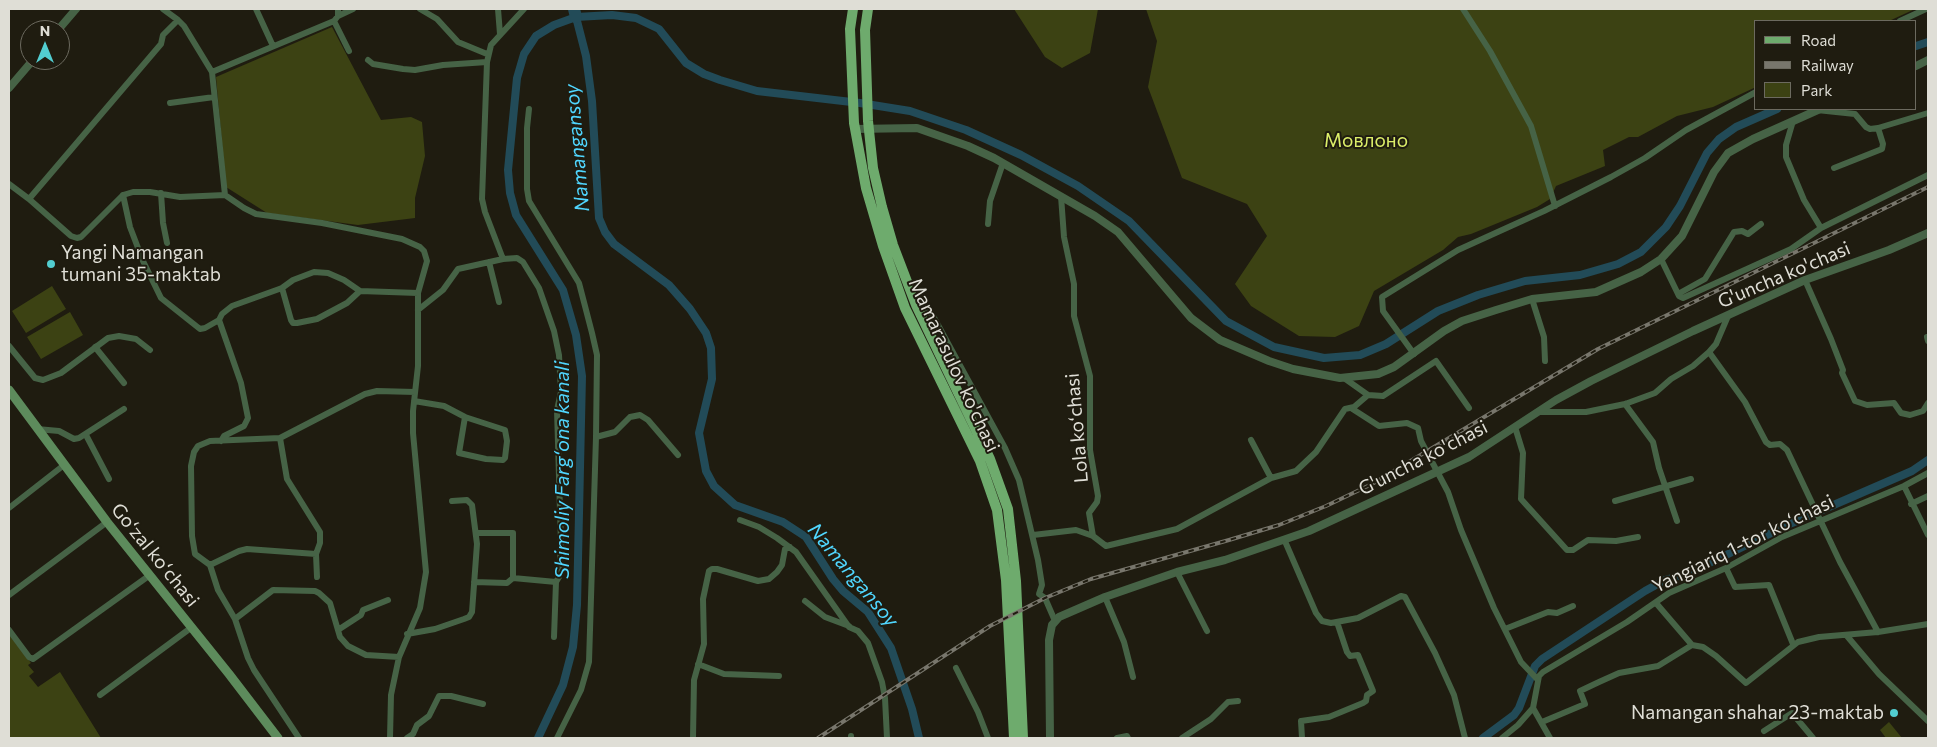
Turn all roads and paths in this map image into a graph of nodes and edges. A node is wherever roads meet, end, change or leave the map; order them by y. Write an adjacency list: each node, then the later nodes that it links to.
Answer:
1 (76, 9): 13 (street)
2 (163, 9): 14 (street)
3 (256, 9): 17 (street)
4 (353, 9): 12 (street)
5 (420, 9): 19 (street)
6 (498, 9): 16 (street)
7 (524, 9): 16 (street)
8 (853, 9): 34 (main road, Mamarasulov ko'chasi)
9 (868, 9): 33 (main road, Mamarasulov ko'chasi)
10 (1463, 9): 45 (street)
11 (1926, 9): 15 (street)
12 (337, 15): 17 (street); 18 (street)
13 (67, 20)
14 (178, 20): 23 (street); 44 (street)
15 (1902, 20)
16 (500, 34): 19 (street)
17 (273, 46): 23 (street)
18 (349, 51)
19 (487, 54): 21 (street)
20 (368, 60): 21 (street)
21 (486, 62): 51 (street)
22 (24, 70): 24 (street)
23 (212, 72): 26 (street)
24 (9, 88)
25 (1754, 93): 45 (street)
26 (214, 98): 27 (street); 42 (street)
27 (170, 103)
28 (529, 109): 87 (street)
29 (1816, 110): 32 (street)
30 (1825, 110): 35 (street)
31 (1928, 114): 35 (street)
32 (1793, 121): 48 (street); 52 (street)
33 (868, 125): 34 (street); 36 (street); 62 (main road, Mamarasulov ko'chasi)
34 (854, 126): 168 (main road, Mamarasulov ko'chasi)
35 (1878, 128): 37 (street)
36 (1003, 163): 43 (street); 46 (street)
37 (1834, 168)
38 (1928, 175): 48 (street)
39 (9, 184): 44 (street)
40 (161, 194): 41 (street); 42 (street); 50 (street)
41 (123, 195): 44 (street); 64 (street)
42 (225, 195): 57 (street)
43 (1061, 196): 71 (street); 112 (street, Lola koʻchasi)
44 (29, 199)
45 (1556, 206): 68 (street)
46 (988, 224)
47 (1761, 224): 58 (street)
48 (1821, 228): 58 (street)
49 (1928, 233): 54 (street, G'uncha ko'chasi)
50 (167, 243)
51 (503, 259): 53 (street); 124 (street)
52 (1661, 260): 58 (street); 59 (street)
53 (489, 262): 60 (street); 61 (street)
54 (1805, 280): 63 (street, G'uncha ko'chasi); 77 (street)
55 (282, 288): 56 (street); 56 (street); 64 (street)
56 (360, 291): 57 (street)
57 (418, 293): 61 (street)
58 (1678, 294)
59 (1532, 299): 68 (street); 70 (street)
60 (499, 302)
61 (418, 310): 74 (street)
62 (920, 315): 111 (street); 169 (main road, Mamarasulov ko'chasi)
63 (1728, 316): 69 (street); 82 (street, G'uncha ko'chasi)
64 (218, 320): 90 (street)
65 (9, 346): 66 (street)
66 (95, 347): 67 (street); 72 (street)
67 (150, 350)
68 (1413, 352): 71 (street)
69 (1709, 352): 78 (street); 105 (street)
70 (1544, 360)
71 (1344, 378): 75 (street)
72 (124, 383)
73 (9, 390): 85 (main road, Goʻzal koʻchasi)
74 (415, 392): 76 (street); 88 (street)
75 (1368, 395): 79 (street); 80 (street)
76 (414, 402): 83 (street); 142 (street)
77 (1928, 403)
78 (1625, 404): 82 (street); 98 (street)
79 (1351, 408): 93 (street); 96 (street)
80 (1469, 408)
81 (124, 409): 86 (street)
82 (1537, 412): 84 (street, G'uncha ko'chasi)
83 (465, 417): 83 (street)
84 (1515, 427): 93 (street, G'uncha ko'chasi); 113 (street)
85 (38, 429): 86 (street); 92 (main road, Goʻzal koʻchasi)
86 (86, 435): 95 (street)
87 (596, 437): 91 (street); 164 (street)
88 (280, 438): 90 (street); 116 (street)
89 (1251, 440): 96 (street)
90 (221, 441): 117 (street)
91 (678, 454)
92 (64, 465): 104 (street); 108 (main road, Goʻzal koʻchasi)
93 (1439, 471): 114 (street, G'uncha ko'chasi); 137 (street)
94 (1928, 473): 99 (street, Yangiariq 1-tor koʻchasi)
95 (109, 478)
96 (1271, 478): 112 (street)
97 (1691, 478): 98 (street)
98 (1666, 486): 102 (street); 107 (street)
99 (1904, 486): 103 (street); 105 (street, Yangiariq 1-tor koʻchasi)
100 (1928, 496): 103 (street)
101 (452, 501): 109 (street)
102 (1615, 501)
103 (1911, 504): 110 (street)
104 (9, 508)
105 (1820, 518): 118 (street, Yangiariq 1-tor koʻchasi); 141 (street)
106 (740, 520): 115 (street)
107 (1677, 521)
108 (107, 522): 120 (main road, Goʻzal koʻchasi); 125 (street)
109 (476, 533): 122 (street); 123 (street)
110 (1928, 534)
111 (1033, 535): 112 (street); 132 (street)
112 (1093, 536)
113 (1638, 537)
114 (1284, 539): 119 (street, G'uncha ko'chasi); 133 (street)
115 (790, 547): 135 (street); 148 (street)
116 (316, 554): 117 (street); 121 (street)
117 (210, 565): 131 (street)
118 (1726, 568): 129 (street, Yangiariq 1-tor koʻchasi); 145 (street)
119 (1177, 572): 126 (street, G'uncha ko'chasi); 140 (street)
120 (150, 575): 136 (main road, Goʻzal koʻchasi); 138 (street)
121 (317, 576)
122 (513, 578): 123 (street); 124 (street)
123 (474, 582): 142 (street)
124 (556, 582): 144 (street)
125 (9, 595)
126 (1105, 597): 132 (street, G'uncha ko'chasi); 151 (street)
127 (388, 600): 139 (street)
128 (805, 601): 135 (street)
129 (1656, 603): 146 (street); 152 (street, Yangiariq 1-tor koʻchasi)
130 (1573, 606): 137 (street)
131 (235, 619): 139 (street); 161 (street)
132 (1055, 621): 170 (street)
133 (1337, 622): 174 (street); 175 (street)
134 (1928, 624): 141 (street)
135 (849, 626): 166 (street)
136 (192, 627): 153 (street); 160 (main road, Goʻzal koʻchasi)
137 (1505, 629): 152 (street)
138 (9, 630)
139 (338, 630): 147 (street)
140 (1207, 632)
141 (1878, 632): 143 (street)
142 (407, 634): 147 (street)
143 (1847, 636): 145 (street); 157 (street)
144 (554, 637)
145 (1793, 644): 146 (street)
146 (1692, 645): 158 (street)
147 (399, 657): 162 (street)
148 (698, 664): 150 (street); 165 (street)
149 (956, 668): 167 (street)
150 (779, 676)
151 (1133, 677)
152 (1537, 679): 156 (street)
153 (100, 694)
154 (1238, 701): 173 (street)
155 (483, 704): 163 (street)
156 (1533, 708): 158 (street); 176 (street)
157 (1928, 721)
158 (1542, 722): 177 (street)
159 (1764, 731): 178 (street)
160 (278, 738)
161 (299, 738)
162 (390, 738)
163 (407, 738)
164 (557, 738)
165 (693, 738)
166 (887, 738)
167 (988, 738)
168 (1014, 738)
169 (1024, 738)
170 (1050, 738)
171 (1117, 738): 172 (street)
172 (1128, 738)
173 (1182, 738)
174 (1302, 738)
175 (1465, 738)
176 (1502, 738)
177 (1550, 738)
178 (1813, 738)

